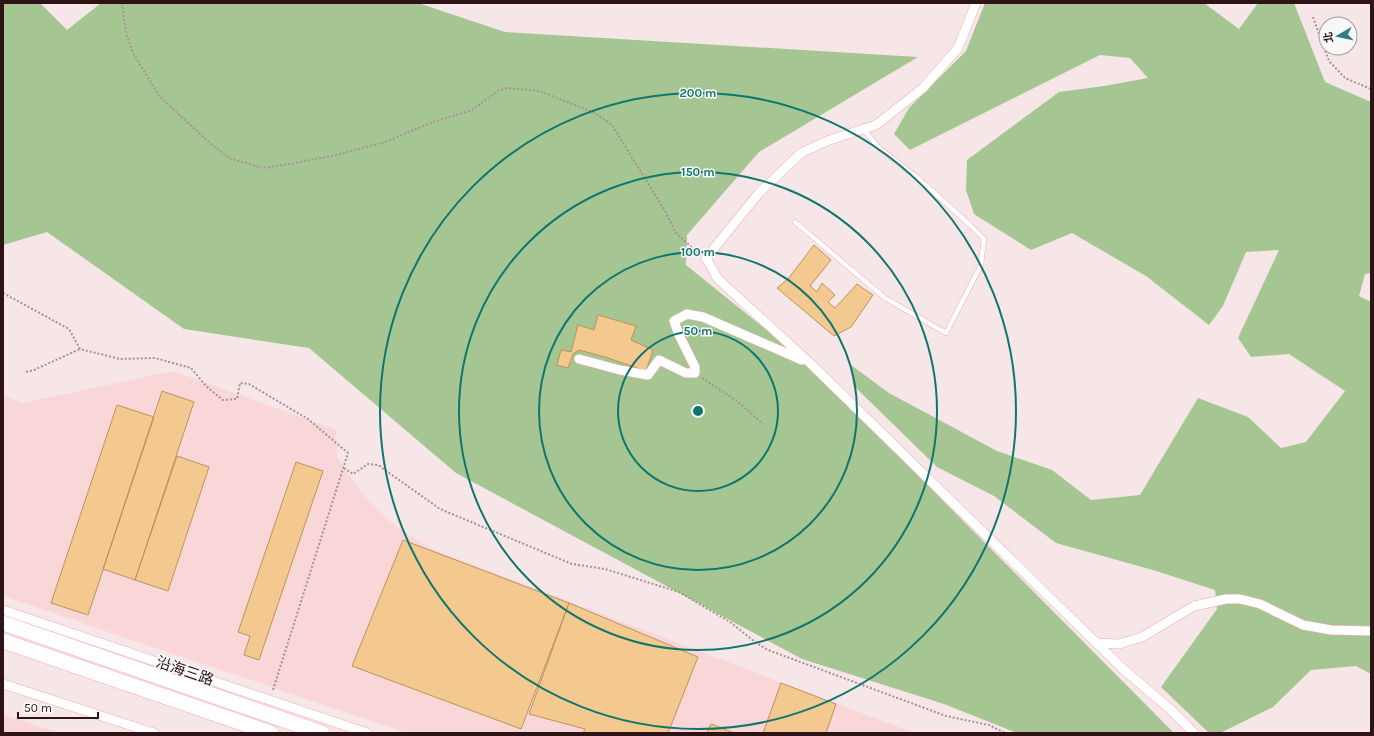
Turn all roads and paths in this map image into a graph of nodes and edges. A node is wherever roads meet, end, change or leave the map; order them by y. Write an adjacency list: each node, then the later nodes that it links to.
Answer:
1 (122, 3): 7 (path)
2 (976, 3): 5 (street)
3 (1313, 17): 4 (path)
4 (1371, 89)
5 (863, 129): 6 (lane); 7 (street)
6 (795, 222)
7 (706, 258): 11 (street)
8 (3, 293): 9 (path)
9 (80, 349): 12 (path); 15 (path)
10 (579, 359): 13 (street)
11 (811, 364): 13 (street); 20 (street)
12 (26, 372)
13 (695, 374): 14 (path)
14 (763, 424)
15 (344, 468): 26 (path); 31 (path)
16 (3, 610): 21 (street, 沿海三路)
17 (3, 623): 21 (main road, 沿海三路)
18 (1371, 631): 20 (street)
19 (3, 641): 22 (main road, 沿海三路)
20 (1098, 643): 32 (street)
21 (91, 646): 22 (street); 23 (main road, 沿海三路)
22 (84, 669): 25 (main road, 沿海三路)
23 (181, 677): 25 (street); 26 (main road, 沿海三路)
24 (3, 684): 27 (street)
25 (174, 700): 28 (main road, 沿海三路)
26 (280, 711): 28 (street); 29 (main road, 沿海三路); 30 (street, 沿海三路)
27 (154, 733)
28 (272, 733)
29 (322, 733)
30 (367, 733)
31 (1005, 733)
32 (1194, 733)

